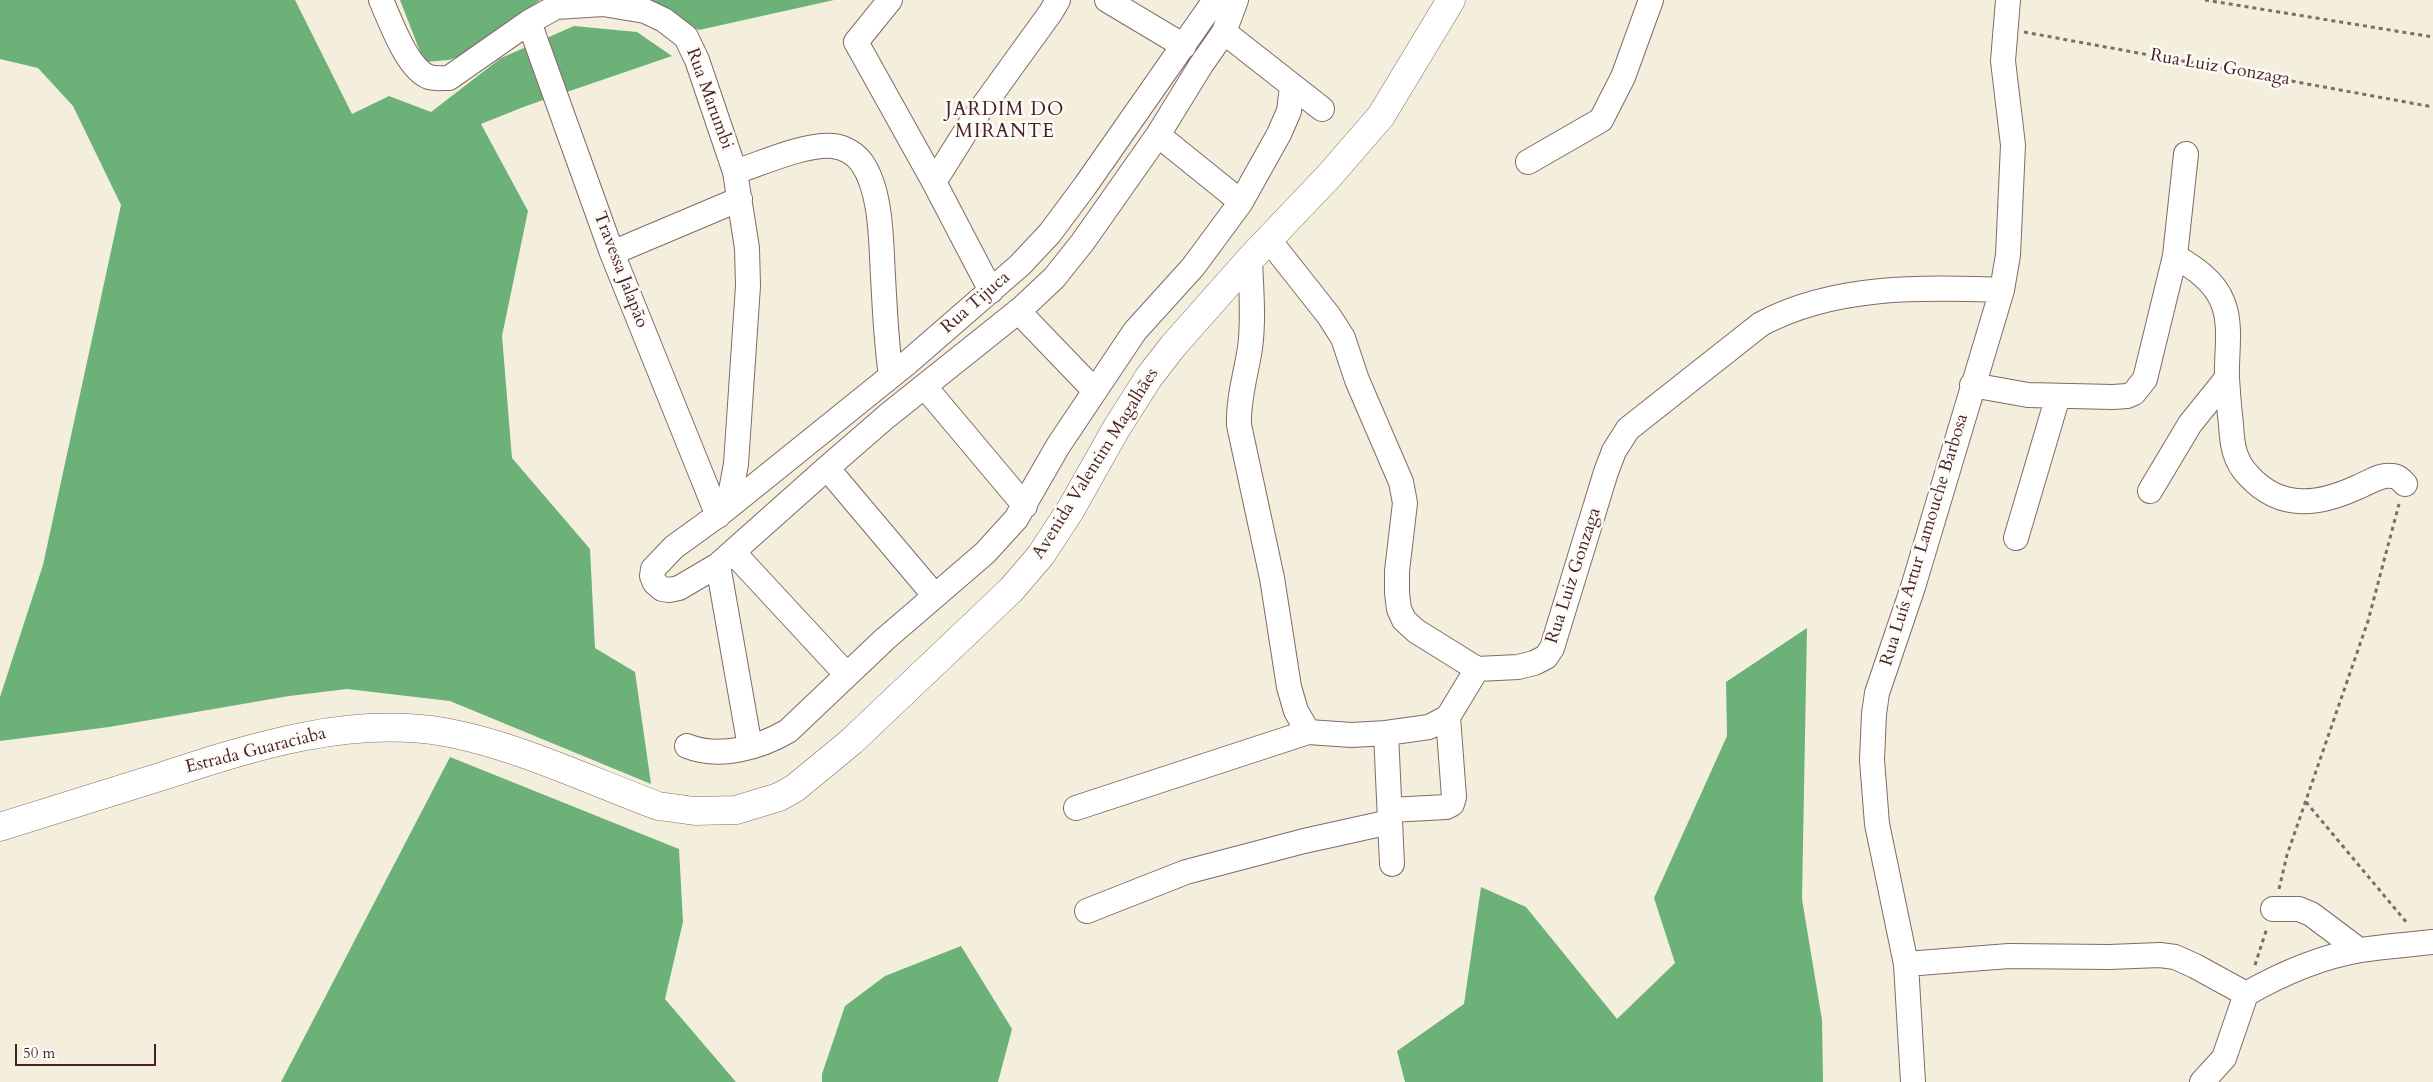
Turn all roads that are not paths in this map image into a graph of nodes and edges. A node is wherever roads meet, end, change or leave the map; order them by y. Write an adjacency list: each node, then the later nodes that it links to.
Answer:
1 (381, 0): 10 (street, Rua Marumbi)
2 (890, 0): 19 (street)
3 (1058, 0): 19 (street)
4 (1107, 0): 12 (street)
5 (1215, 0): 12 (street, Rua Tijuca)
6 (1236, 0): 11 (street)
7 (1451, 0): 22 (main road, Avenida Valentim Magalhães)
8 (1651, 0): 17 (street)
9 (2008, 0): 26 (street, Rua Luís Artur Lamouche Barbosa)
10 (529, 22): 18 (street, Rua Marumbi); 23 (street, Travessa Jalapão)
11 (1224, 32): 13 (street); 15 (street)
12 (1184, 46): 27 (street, Rua Tijuca)
13 (1292, 87): 14 (street); 21 (street)
14 (1322, 109)
15 (1158, 135): 21 (street); 28 (street)
16 (2186, 154): 24 (street)
17 (1528, 162)
18 (735, 172): 20 (street, Rua Marumbi); 29 (street)
19 (934, 182): 27 (street)
20 (740, 199): 23 (street); 39 (street, Rua Marumbi)
21 (1241, 202): 33 (street)
22 (1269, 240): 25 (main road, Avenida Valentim Magalhães); 43 (street)
23 (612, 253): 39 (street, Travessa Jalapão)
24 (2175, 256): 30 (street); 34 (street)
25 (1250, 259): 46 (street); 50 (main road, Avenida Valentim Magalhães)
26 (2002, 290): 31 (street, Rua Luís Artur Lamouche Barbosa); 43 (street, Rua Luiz Gonzaga)
27 (991, 291): 29 (street, Rua Tijuca)
28 (1018, 311): 32 (street); 33 (street)
29 (891, 375): 39 (street, Rua Tijuca)
30 (2227, 378): 36 (street); 37 (street)
31 (1972, 385): 34 (street); 59 (street, Rua Luís Artur Lamouche Barbosa)
32 (925, 386): 35 (street); 38 (street)
33 (1095, 391): 38 (street)
34 (2058, 396): 40 (street)
35 (827, 468): 41 (street); 42 (street)
36 (2404, 484)
37 (2150, 491)
38 (1025, 506): 42 (street)
39 (723, 511): 41 (street, Rua Tijuca)
40 (2016, 538)
41 (725, 558): 44 (street); 49 (street)
42 (935, 596): 44 (street)
43 (1477, 669): 45 (street)
44 (847, 674): 49 (street)
45 (1448, 717): 47 (street); 52 (street)
46 (1308, 732): 47 (street); 51 (street)
47 (1386, 733): 52 (street)
48 (687, 746): 49 (street)
49 (750, 747)
50 (658, 806): 53 (main road, Estrada Guaraciaba)
51 (1076, 808)
52 (1390, 816): 54 (street); 56 (street)
53 (0, 827)
54 (1392, 864)
55 (2274, 909): 58 (street)
56 (1087, 911)
57 (2428, 942): 58 (street)
58 (2359, 950): 60 (street)
59 (1906, 964): 60 (street); 61 (street, Rua Luís Artur Lamouche Barbosa)
60 (2246, 994): 62 (street)
61 (1913, 1082)
62 (2202, 1082)

